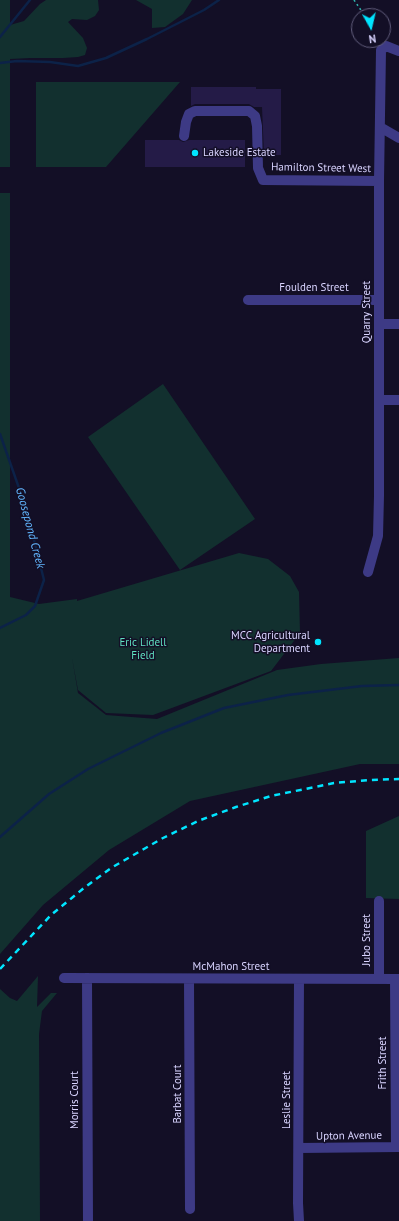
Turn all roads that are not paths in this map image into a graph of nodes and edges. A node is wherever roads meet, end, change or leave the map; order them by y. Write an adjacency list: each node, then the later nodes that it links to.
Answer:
1 (399, 51): 2 (street, Quarry Street)
2 (380, 127): 4 (street); 5 (street, Quarry Street)
3 (184, 136): 5 (street, Hamilton Street West)
4 (399, 138)
5 (379, 181): 7 (street, Quarry Street)
6 (248, 300): 7 (street, Foulden Street)
7 (379, 300): 8 (street, Quarry Street)
8 (379, 324): 9 (street); 10 (street, Quarry Street)
9 (399, 324)
10 (379, 400): 11 (street); 12 (street, Quarry Street)
11 (399, 400)
12 (368, 572)
13 (379, 901): 18 (street, Jubo Street)
14 (64, 978): 15 (street, McMahon Street)
15 (87, 978): 16 (street, McMahon Street); 23 (street, Morris Court)
16 (189, 979): 17 (street, McMahon Street); 22 (street, Barbat Court)
17 (299, 979): 18 (street, McMahon Street); 21 (street, Leslie Street)
18 (380, 979): 19 (street, McMahon Street)
19 (397, 979): 20 (street, Frith Street)
20 (397, 1147): 21 (street, Upton Avenue)
21 (299, 1148): 24 (street, Leslie Street)
22 (190, 1209)
23 (88, 1221)
24 (299, 1221)

